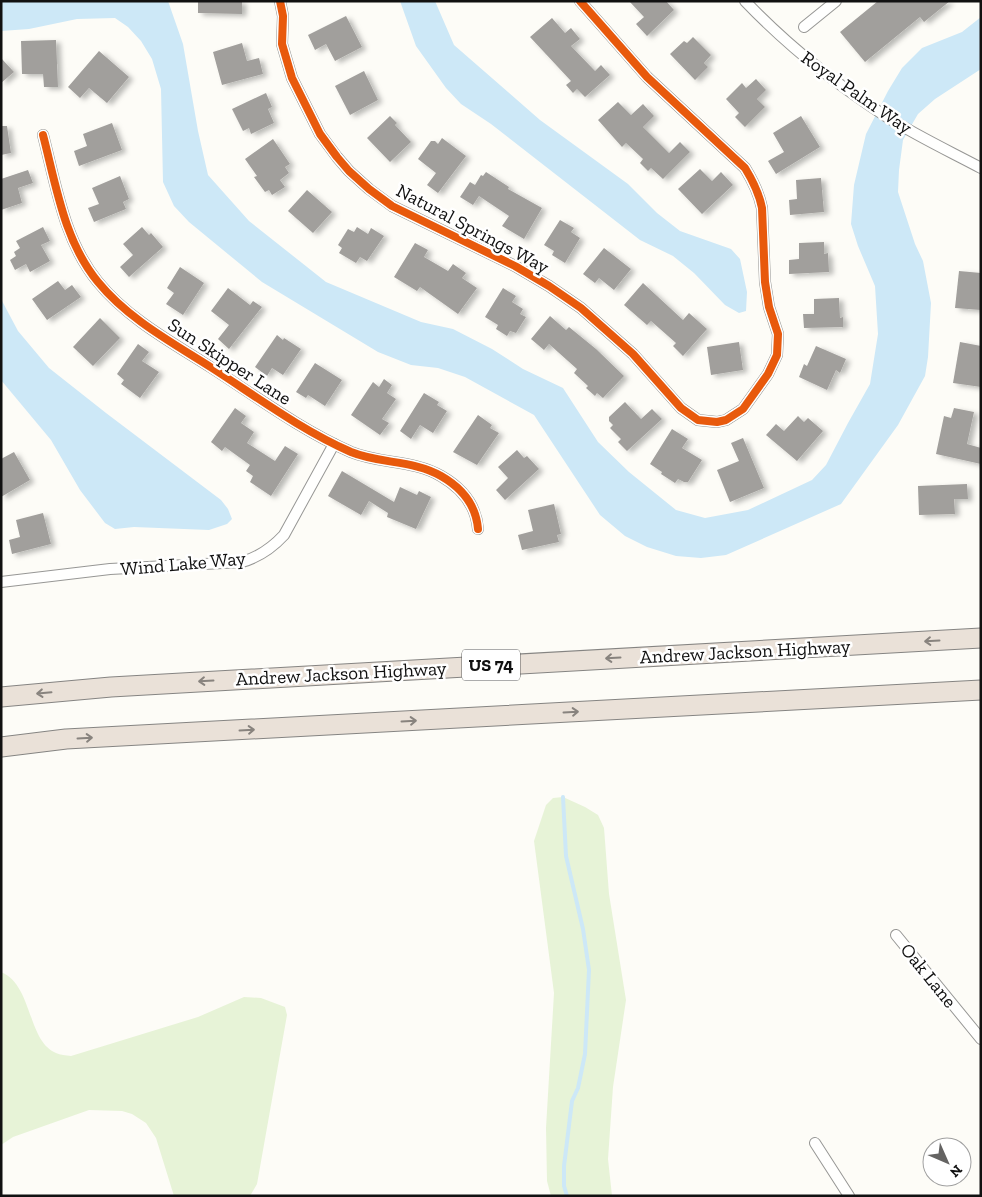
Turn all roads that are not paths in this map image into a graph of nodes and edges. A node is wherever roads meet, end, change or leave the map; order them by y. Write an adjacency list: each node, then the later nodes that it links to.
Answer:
1 (280, 1): 2 (street, Natural Springs Way)
2 (580, 1)
3 (745, 1): 7 (street, Royal Palm Way)
4 (836, 1): 5 (street)
5 (804, 27)
6 (43, 135): 8 (street, Sun Skipper Lane)
7 (981, 168)
8 (334, 444): 9 (street, Sun Skipper Lane); 10 (street, Wind Lake Way)
9 (478, 529)
10 (1, 582)
11 (981, 638): 13 (highway, Andrew Jackson Highway / US 74, one-way to 13)
12 (981, 690): 14 (highway, one-way to 12)
13 (1, 697)
14 (1, 746)
15 (896, 935): 16 (street, Oak Lane)
16 (981, 1039)
17 (815, 1143): 18 (street)
18 (849, 1196)

